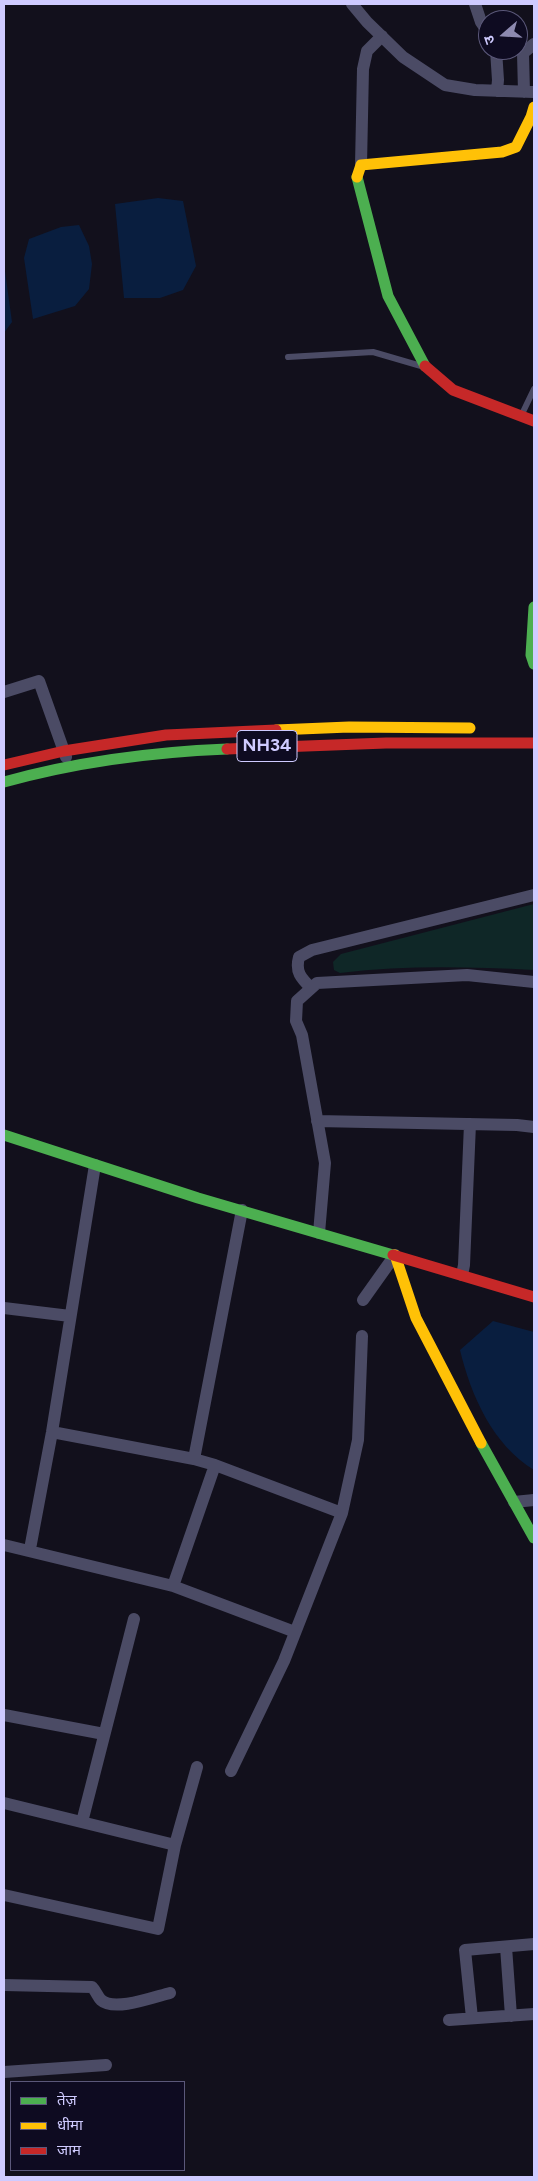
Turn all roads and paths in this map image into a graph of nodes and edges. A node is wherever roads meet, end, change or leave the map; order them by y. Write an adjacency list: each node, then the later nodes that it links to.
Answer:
1 (352, 4): 2 (street)
2 (382, 36): 5 (street); 8 (street)
3 (534, 44): 6 (street)
4 (496, 60): 5 (street)
5 (497, 91): 6 (street)
6 (529, 92)
7 (534, 107): 8 (main road)
8 (361, 164): 10 (main road)
9 (288, 357): 10 (lane)
10 (426, 368): 12 (main road)
11 (534, 389): 12 (lane)
12 (521, 416): 13 (main road)
13 (534, 421)
14 (534, 607): 15 (main road)
15 (534, 664)
16 (4, 692): 19 (street)
17 (484, 728): 19 (main road, NH34)
18 (534, 743): 21 (main road, NH34)
19 (64, 751): 20 (main road, NH34); 21 (street)
20 (4, 765)
21 (69, 766): 22 (main road, NH34)
22 (4, 782)
23 (534, 895): 25 (street)
24 (534, 982): 25 (street)
25 (311, 988): 26 (street)
26 (318, 1121): 27 (street); 32 (street)
27 (470, 1124): 28 (street); 34 (street)
28 (534, 1128)
29 (4, 1135): 30 (main road)
30 (95, 1165): 31 (main road); 38 (street)
31 (242, 1210): 32 (main road); 41 (street)
32 (319, 1233): 33 (main road)
33 (394, 1255): 34 (main road); 36 (street); 44 (main road)
34 (462, 1276): 35 (main road)
35 (534, 1297)
36 (363, 1300)
37 (4, 1308): 38 (street)
38 (70, 1316): 40 (street)
39 (362, 1336): 45 (street)
40 (52, 1432): 41 (street); 48 (street)
41 (194, 1459): 42 (street)
42 (215, 1465): 45 (street); 49 (street)
43 (534, 1500): 44 (street)
44 (514, 1502): 46 (main road)
45 (342, 1513): 51 (street)
46 (534, 1538)
47 (4, 1545): 48 (street)
48 (30, 1550): 49 (street)
49 (173, 1586): 51 (street)
50 (134, 1619): 53 (street)
51 (295, 1632): 55 (street)
52 (4, 1715): 53 (street)
53 (104, 1734): 57 (street)
54 (197, 1767): 58 (street)
55 (231, 1771)
56 (4, 1803): 57 (street)
57 (82, 1822): 58 (street)
58 (175, 1845): 59 (street)
59 (4, 1896)
60 (534, 1944): 61 (street)
61 (506, 1947): 65 (street); 66 (street)
62 (4, 1985): 63 (street)
63 (170, 1993)
64 (534, 2014): 65 (street)
65 (511, 2016): 66 (street)
66 (472, 2018): 67 (street)
67 (449, 2020)
68 (106, 2065): 69 (street)
69 (4, 2072)

